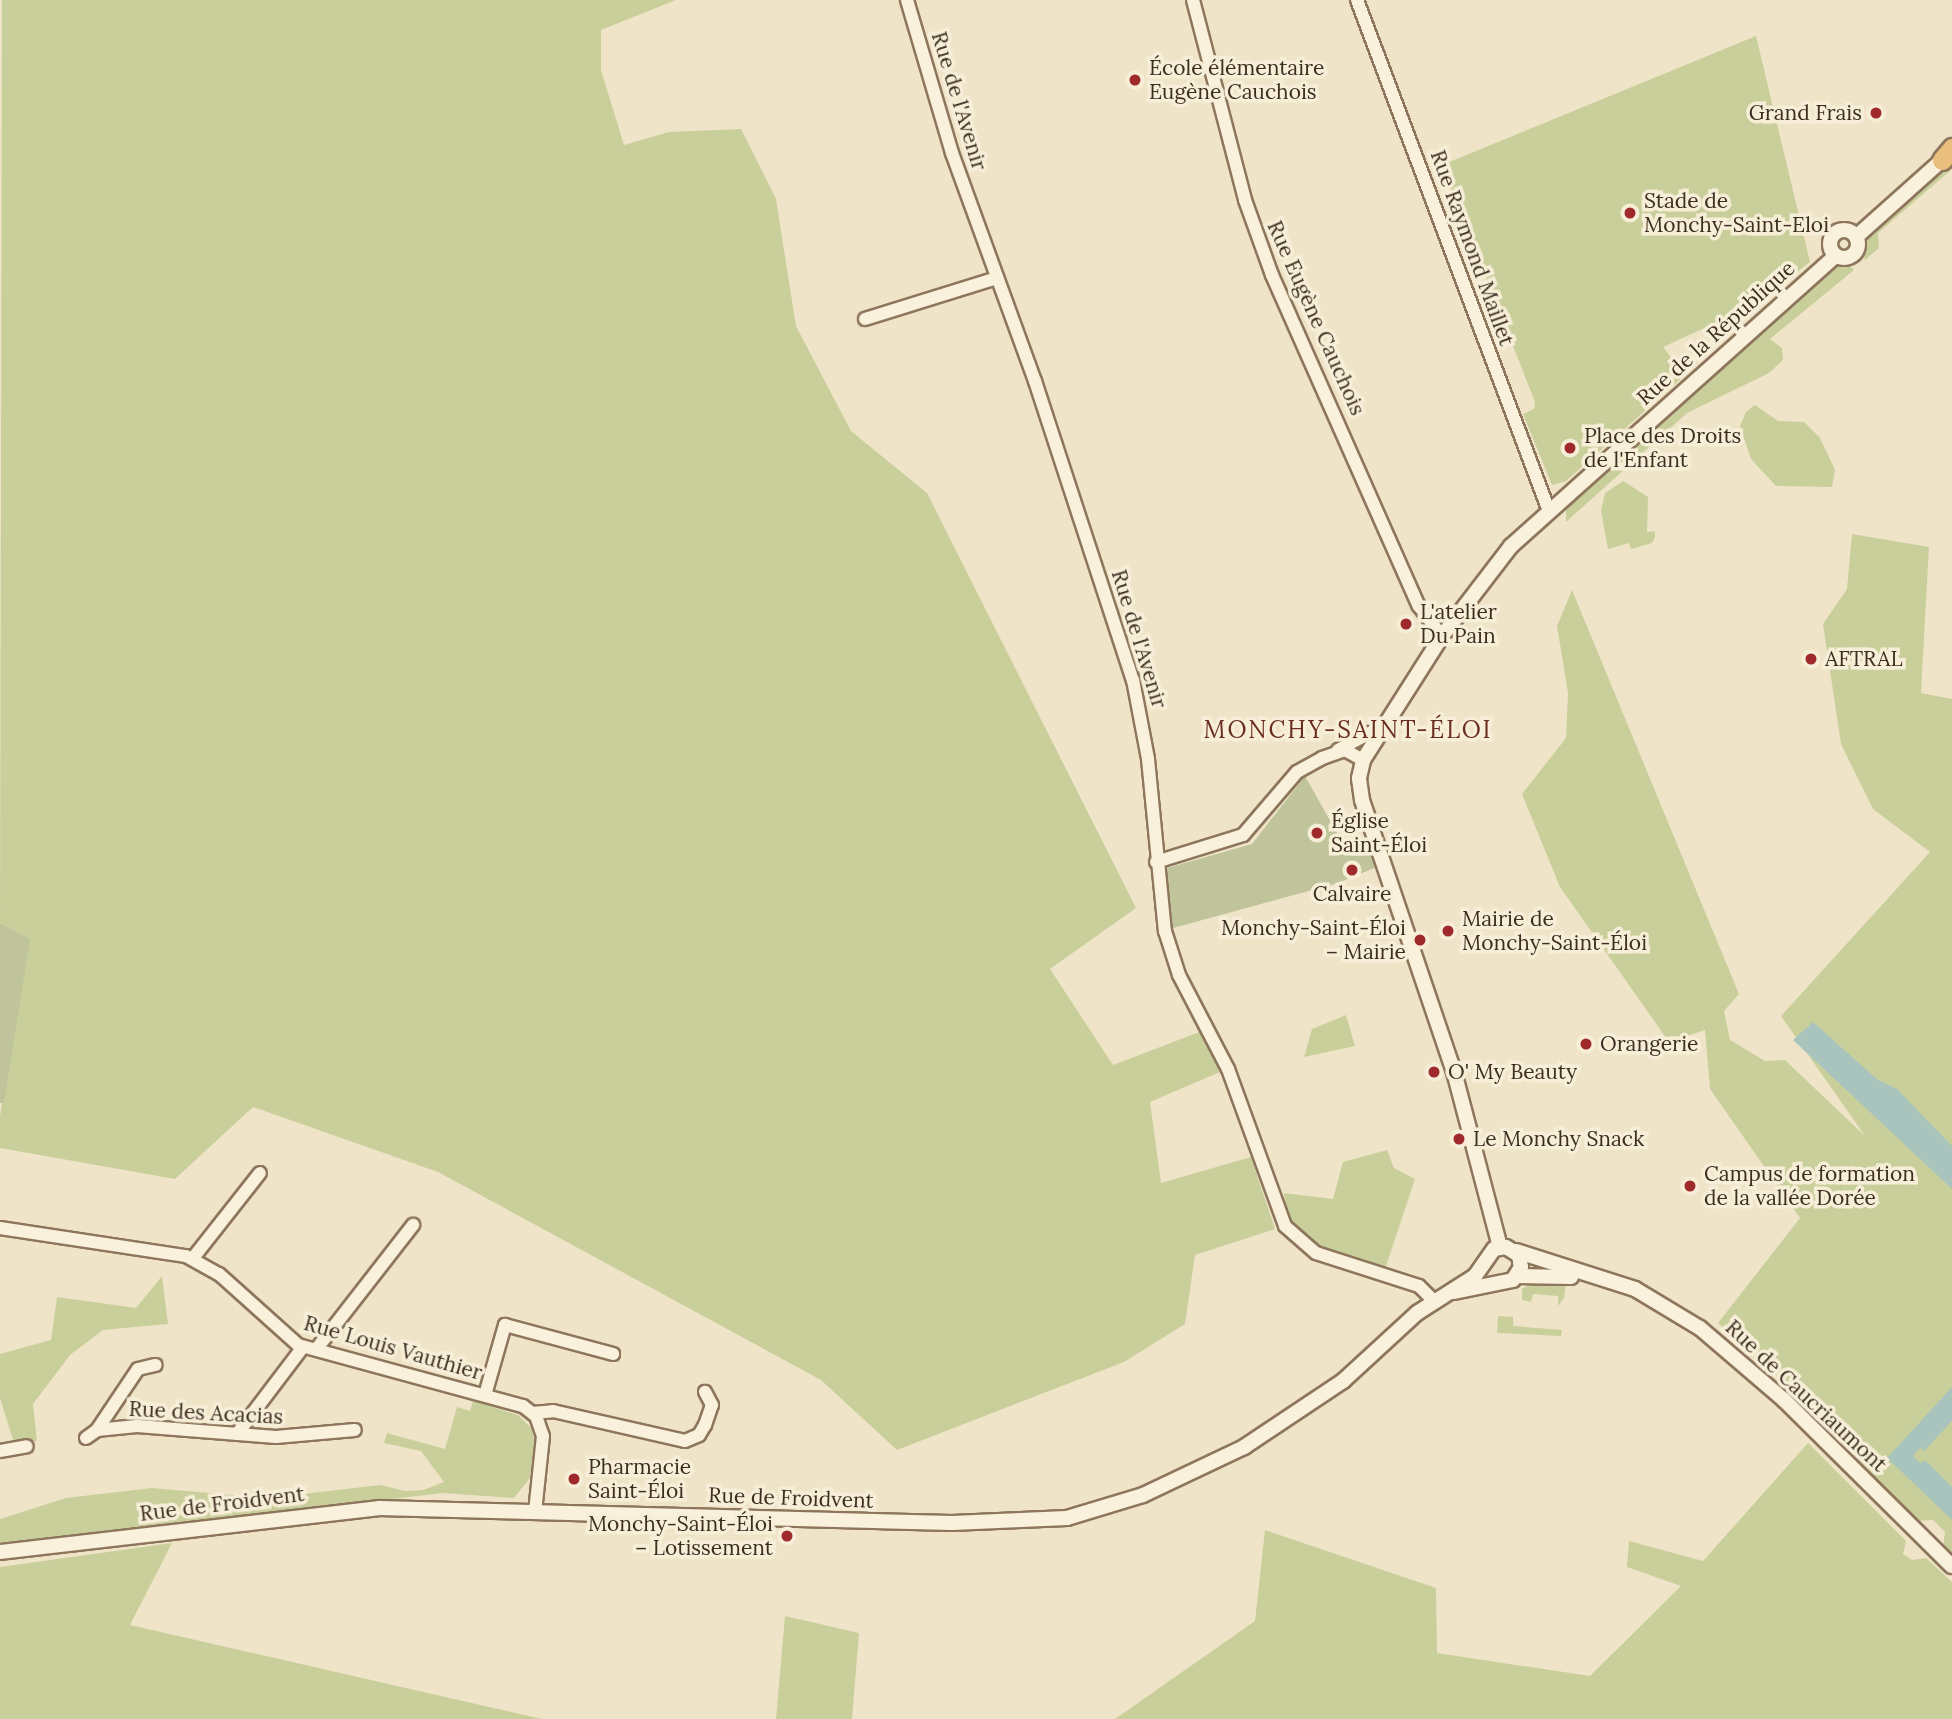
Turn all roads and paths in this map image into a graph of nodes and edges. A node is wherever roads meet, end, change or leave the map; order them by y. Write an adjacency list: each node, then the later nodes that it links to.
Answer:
1 (907, 0): 5 (street, Rue de l'Avenir)
2 (1193, 0): 8 (street, Rue Eugène Cauchois)
3 (1357, 0): 7 (street, Rue Raymond Maillet)
4 (1949, 153): 7 (street, Rue de la République)
5 (997, 278): 6 (street); 12 (street, Rue de l'Avenir)
6 (866, 319)
7 (1549, 511): 8 (street, Rue de la République)
8 (1442, 636): 9 (street, Rue de la République)
9 (1381, 727): 10 (street); 11 (street, Rue de la République)
10 (1337, 751): 11 (street); 12 (street)
11 (1363, 760): 16 (street, Rue de la République)
12 (1156, 862): 23 (street, Rue de l'Avenir)
13 (260, 1174): 17 (street)
14 (413, 1225): 25 (street)
15 (0, 1228): 17 (street, Rue Louis Vauthier)
16 (1507, 1248): 18 (street); 19 (street); 20 (street)
17 (192, 1258): 24 (street, Rue Louis Vauthier)
18 (1486, 1262): 21 (street); 22 (street)
19 (1517, 1276): 20 (street); 21 (street)
20 (1614, 1281): 39 (street, Rue de Caucriaumont)
21 (1501, 1282): 22 (street)
22 (1454, 1292): 23 (street)
23 (1434, 1302): 37 (street, Rue de Froidvent)
24 (303, 1347): 25 (street, Rue Louis Vauthier); 33 (street)
25 (318, 1347): 29 (street, Rue Louis Vauthier)
26 (613, 1354): 29 (street)
27 (156, 1365): 31 (street, Rue des Acacias)
28 (705, 1392): 30 (street, Rue Louis Vauthier)
29 (485, 1395): 30 (street, Rue Louis Vauthier)
30 (533, 1413): 37 (street)
31 (97, 1430): 33 (street, Rue des Acacias); 34 (street, Rue des Acacias)
32 (355, 1430): 33 (street, Rue des Acacias)
33 (237, 1434)
34 (86, 1438)
35 (27, 1446): 36 (street)
36 (0, 1451)
37 (535, 1512): 38 (street, Rue de Froidvent)
38 (0, 1552)
39 (1952, 1566)

